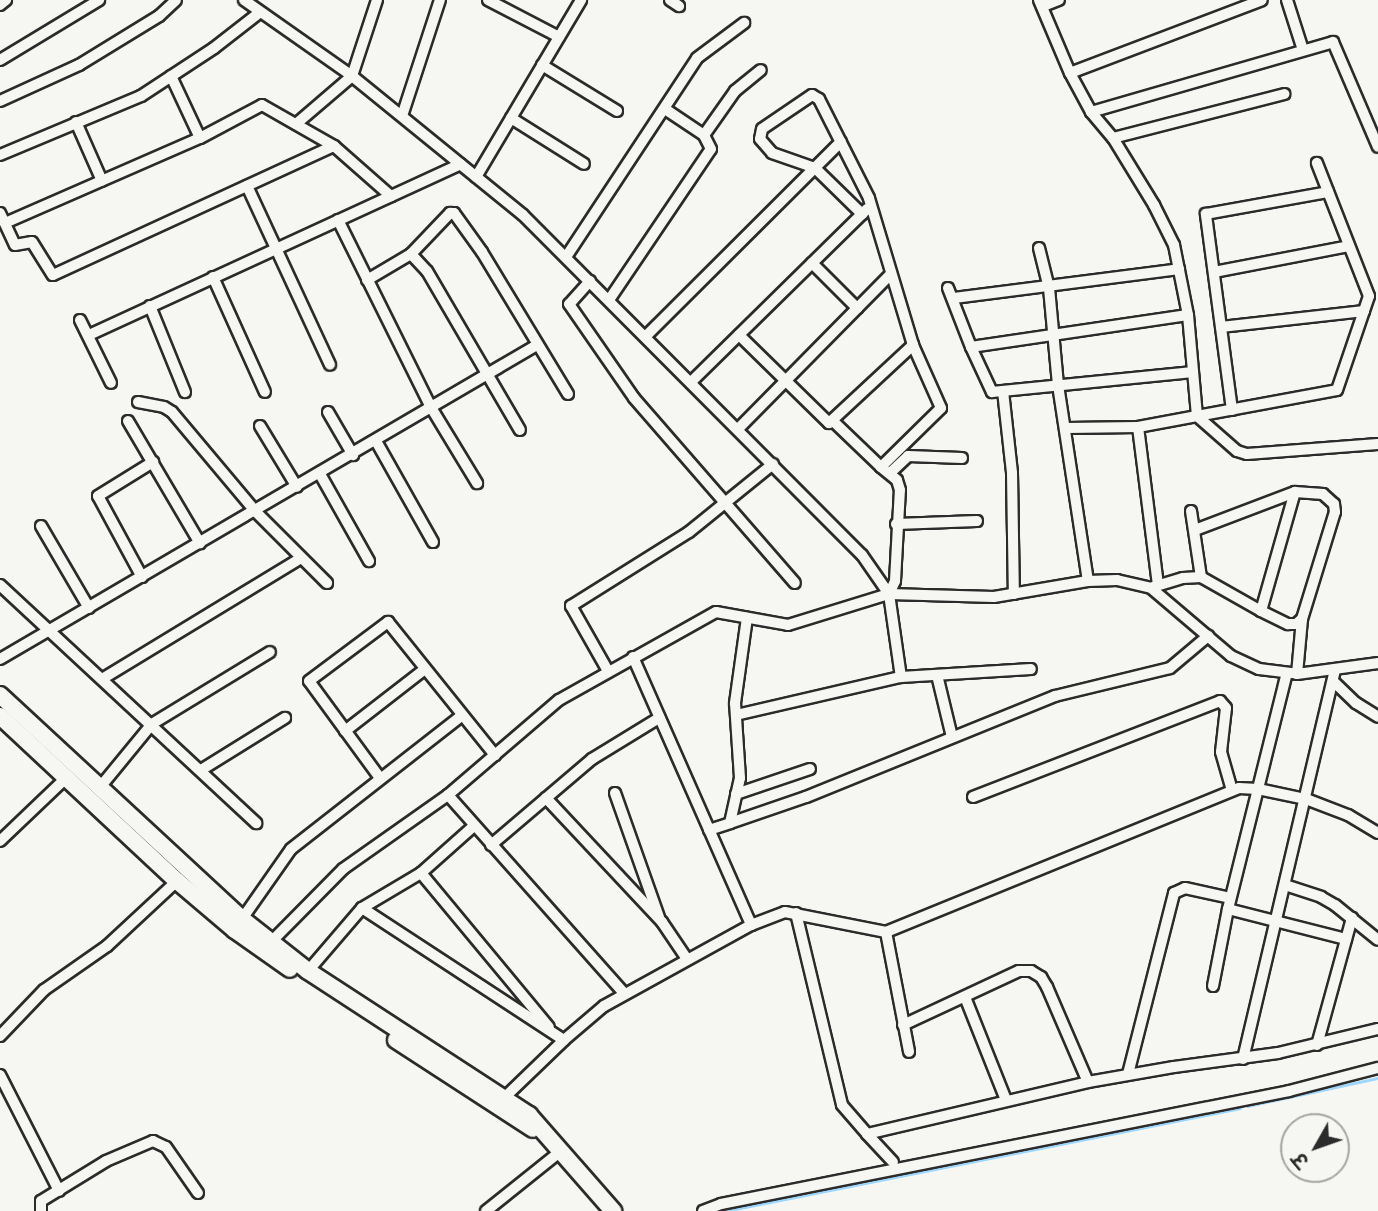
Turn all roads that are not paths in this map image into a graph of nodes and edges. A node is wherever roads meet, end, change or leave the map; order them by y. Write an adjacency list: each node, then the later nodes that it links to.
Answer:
1 (6, 0): 13 (street)
2 (99, 0): 18 (street)
3 (176, 0): 25 (street)
4 (377, 0): 23 (street)
5 (440, 0): 29 (street)
6 (488, 0): 16 (street)
7 (581, 0): 16 (street)
8 (1059, 0): 12 (street)
9 (1262, 0): 21 (street)
10 (1287, 0): 17 (street)
11 (247, 1): 14 (street)
12 (1041, 3): 21 (street)
13 (0, 5)
14 (259, 13): 22 (street); 23 (street)
15 (744, 23): 26 (street)
16 (559, 37): 19 (street)
17 (1303, 50): 28 (street); 38 (street)
18 (0, 60)
19 (542, 65): 27 (street); 30 (street)
20 (761, 70): 33 (street)
21 (1070, 73): 28 (street)
22 (171, 76): 31 (street); 34 (street)
23 (352, 76): 29 (street); 32 (street)
24 (1284, 94): 35 (street)
25 (0, 102)
26 (665, 109): 33 (street); 59 (street)
27 (617, 111)
28 (1091, 112): 35 (street)
29 (402, 116): 41 (street)
30 (511, 118): 42 (street); 44 (street)
31 (76, 122): 39 (street); 45 (street)
32 (296, 124): 34 (street); 37 (street)
33 (704, 135): 68 (street)
34 (200, 138): 45 (street)
35 (1113, 138): 61 (street)
36 (841, 142): 43 (street); 43 (street); 49 (street)
37 (334, 146): 46 (street); 48 (street)
38 (1378, 147)
39 (0, 155)
40 (1317, 163): 47 (street)
41 (460, 164): 44 (street); 48 (street)
42 (584, 164)
43 (815, 168): 50 (street); 78 (street)
44 (476, 177): 59 (street)
45 (102, 181): 51 (street)
46 (247, 186): 53 (street); 56 (street)
47 (1328, 192): 55 (street); 62 (street)
48 (391, 196): 52 (street)
49 (871, 204): 50 (street); 63 (street)
50 (862, 214): 60 (street)
51 (2, 218): 53 (street)
52 (338, 220): 56 (street); 65 (street)
53 (11, 237): 54 (street)
54 (0, 243)
55 (1349, 246): 62 (street); 71 (street)
56 (276, 248): 64 (street); 82 (street)
57 (1039, 248): 67 (street)
58 (411, 254): 65 (street); 79 (street); 84 (street)
59 (566, 257): 66 (street)
60 (812, 263): 70 (street); 77 (street)
61 (1179, 269): 67 (street); 72 (street)
62 (1214, 272): 74 (street)
63 (891, 274): 70 (street); 80 (street)
64 (213, 277): 69 (street); 91 (street)
65 (367, 280): 94 (street)
66 (590, 281): 68 (street); 116 (street)
67 (1049, 288): 75 (street); 81 (street)
68 (609, 300): 78 (street)
69 (150, 306): 76 (street); 90 (street)
70 (857, 308): 85 (street)
71 (1364, 310): 74 (street); 95 (street)
72 (1188, 315): 75 (street); 83 (street)
73 (80, 320): 76 (street)
74 (1221, 327): 95 (street)
75 (1053, 334): 81 (street); 88 (street)
76 (89, 335): 87 (street)
77 (739, 335): 85 (street); 86 (street)
78 (646, 336): 86 (street)
79 (537, 345): 84 (street); 92 (street)
80 (913, 345): 99 (street); 111 (street)
81 (971, 347): 89 (street)
82 (330, 365)
83 (1193, 372): 88 (street); 97 (street)
84 (487, 375): 94 (street); 104 (street)
85 (783, 381): 99 (street); 103 (street)
86 (691, 382): 103 (street)
87 (111, 383)
88 (1058, 385): 89 (street); 102 (street)
89 (1003, 391): 135 (street)
90 (186, 392)
91 (265, 392)
92 (569, 394)
93 (138, 402): 117 (street)
94 (432, 409): 105 (street); 113 (street)
95 (1232, 410): 97 (street)
96 (328, 412): 107 (street)
97 (1197, 416): 101 (street); 106 (street)
98 (128, 421): 109 (street)
99 (834, 422): 111 (street)
100 (260, 426): 114 (street)
101 (1138, 427): 102 (street); 133 (street)
102 (1067, 428): 129 (street)
103 (738, 429): 110 (street)
104 (520, 430)
105 (376, 441): 107 (street); 123 (street)
106 (1378, 444)
107 (353, 455): 112 (street)
108 (962, 458): 111 (street)
109 (153, 462): 124 (street); 127 (street)
110 (772, 464): 116 (street); 134 (street)
111 (886, 470): 120 (street)
112 (320, 474): 114 (street); 126 (street)
113 (477, 483)
114 (297, 487): 117 (street)
115 (1295, 492): 122 (street); 137 (street); 139 (street)
116 (726, 504): 131 (street); 148 (street)
117 (255, 511): 124 (street); 125 (street)
118 (1191, 511): 122 (street)
119 (976, 521): 120 (street)
120 (896, 524): 134 (street)
121 (41, 526): 136 (street)
122 (1195, 530): 128 (street)
123 (433, 542)
124 (200, 543): 127 (street)
125 (301, 558): 130 (street); 153 (street)
126 (369, 561)
127 (142, 577): 136 (street)
128 (1201, 577): 133 (street); 137 (street)
129 (1088, 581): 133 (street); 135 (street)
130 (327, 583)
131 (794, 583)
132 (0, 585): 140 (street)
133 (1154, 587): 141 (street)
134 (890, 594): 135 (street); 138 (street); 152 (street)
135 (1014, 594)
136 (89, 608): 140 (street)
137 (1261, 611): 139 (street)
138 (747, 618): 143 (street); 155 (street)
139 (1302, 619): 149 (street)
140 (48, 632): 144 (street); 153 (street)
141 (1208, 636): 149 (street); 163 (street)
142 (270, 652): 161 (street)
143 (633, 657): 148 (street); 160 (street)
144 (0, 659)
145 (1378, 663): 151 (street)
146 (425, 669): 157 (street); 162 (street); 162 (street)
147 (1031, 669): 150 (street)
148 (608, 671): 164 (street)
149 (1292, 674): 151 (street); 170 (street)
150 (937, 675): 152 (street); 163 (street)
151 (1334, 676): 158 (street); 177 (street)
152 (901, 677): 155 (street)
153 (102, 679): 161 (street)
154 (0, 695): 169 (main road)
155 (736, 715): 173 (street)
156 (0, 716): 167 (main road)
157 (461, 716): 164 (street); 168 (street)
158 (1378, 717)
159 (285, 718): 166 (street)
160 (659, 719): 176 (street); 181 (street)
161 (152, 724): 166 (street); 169 (street)
162 (345, 731): 168 (street)
163 (952, 737): 179 (street)
164 (495, 755): 174 (street)
165 (810, 769): 173 (street)
166 (201, 770): 178 (street)
167 (68, 776): 183 (street); 186 (main road)
168 (380, 778): 192 (street)
169 (101, 786): 192 (main road)
170 (1258, 789): 171 (street); 177 (street); 188 (street)
171 (1232, 790): 175 (street); 196 (street)
172 (615, 793): 194 (street)
173 (736, 794): 179 (street)
174 (448, 795): 180 (street); 199 (street)
175 (973, 796)
176 (546, 798): 184 (street); 194 (street)
177 (1307, 799): 182 (street); 187 (street)
178 (256, 823)
179 (730, 823): 181 (street)
180 (474, 826): 184 (street); 185 (street)
181 (709, 830): 195 (street)
182 (1378, 833)
183 (0, 841)
184 (491, 845): 203 (street)
185 (421, 873): 189 (street); 208 (street)
186 (177, 881): 207 (street); 219 (main road)
187 (1285, 886): 191 (street); 193 (street)
188 (1229, 903): 193 (street); 202 (street); 213 (street)
189 (362, 908): 201 (street); 208 (street)
190 (796, 913): 195 (street); 196 (street); 218 (street)
191 (1352, 918): 197 (street); 198 (street)
192 (242, 919): 199 (main road)
193 (1276, 920): 197 (street); 211 (street)
194 (662, 922): 200 (street)
195 (751, 925): 200 (street)
196 (886, 932): 205 (street)
197 (1346, 939): 209 (street)
198 (1378, 940)
199 (271, 942): 201 (main road)
200 (687, 959): 203 (street)
201 (309, 971): 216 (main road)
202 (1213, 986)
203 (624, 993): 208 (street)
204 (965, 998): 205 (street); 215 (street); 217 (street)
205 (903, 1025): 210 (street)
206 (1378, 1028): 209 (street)
207 (0, 1036)
208 (560, 1038): 216 (street)
209 (1317, 1045): 211 (street)
210 (909, 1052)
211 (1243, 1059): 213 (street)
212 (1378, 1068): 227 (street)
213 (1128, 1074): 215 (street)
214 (0, 1075): 222 (street)
215 (1088, 1082): 217 (street)
216 (505, 1097): 219 (main road)
217 (1006, 1100): 218 (street)
218 (867, 1134): 221 (street)
219 (548, 1136): 220 (main road)
220 (561, 1151): 225 (street); 226 (main road)
221 (893, 1162)
222 (59, 1191): 223 (street); 224 (street)
223 (198, 1193)
224 (41, 1211)
225 (486, 1211)
226 (613, 1211)
227 (703, 1211)

